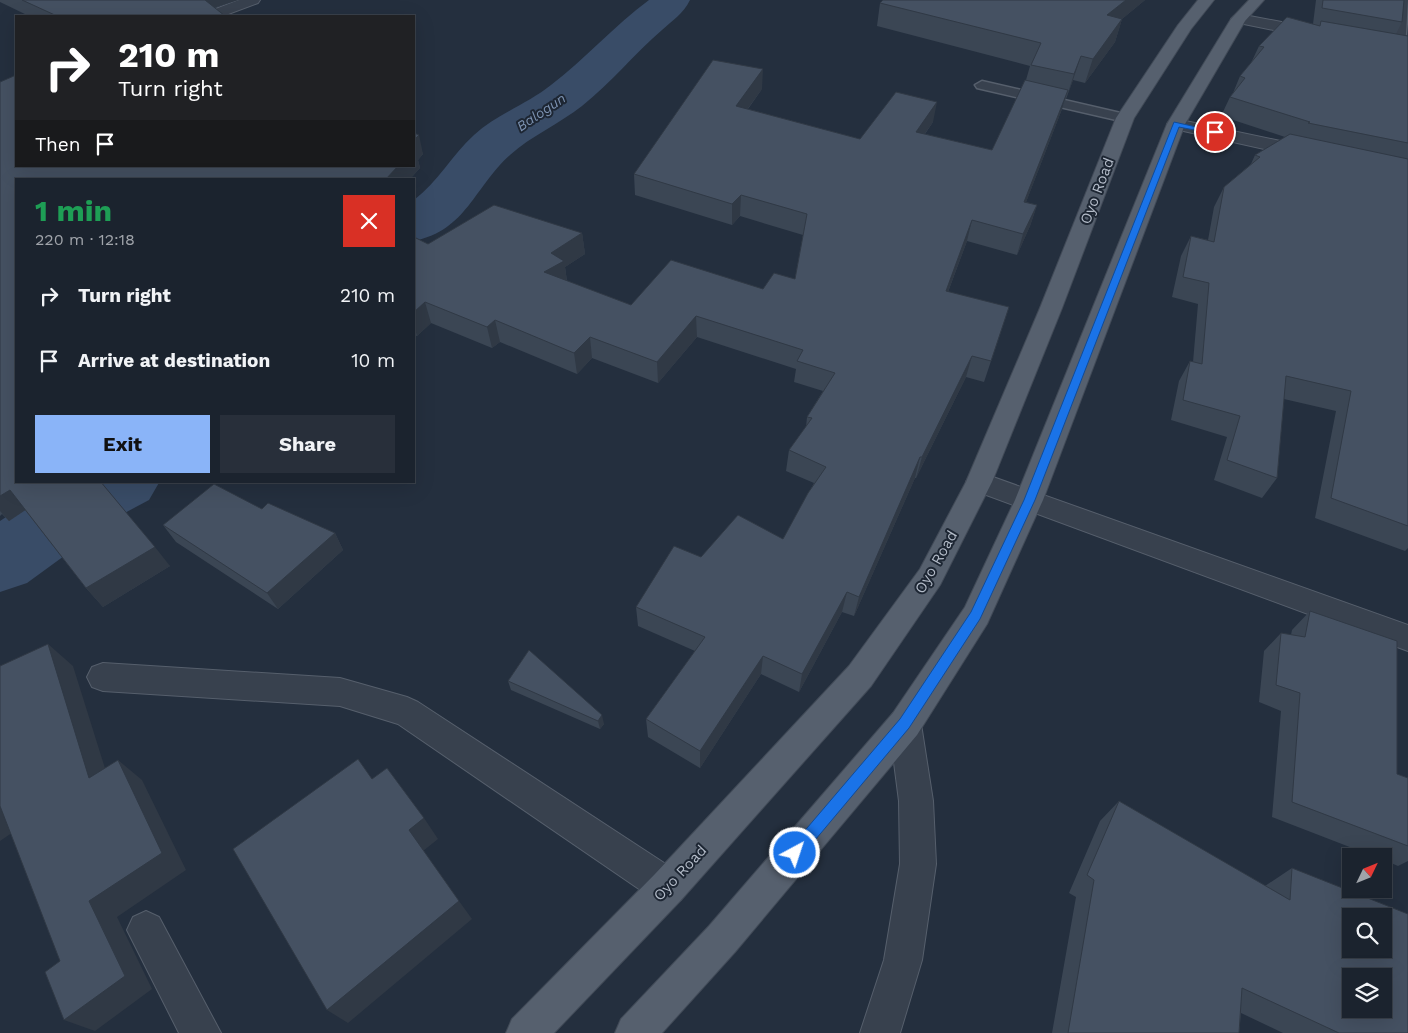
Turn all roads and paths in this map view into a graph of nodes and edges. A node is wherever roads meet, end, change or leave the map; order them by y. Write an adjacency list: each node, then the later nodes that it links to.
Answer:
1 (253, 0): 5 (street)
2 (1207, 0): 10 (main road, Oyo Road)
3 (1403, 0): 8 (lane)
4 (1248, 10): 6 (street); 11 (main road)
5 (213, 15)
6 (1324, 35)
7 (1380, 46): 8 (street)
8 (1403, 50)
9 (982, 85): 10 (lane)
10 (1125, 118): 13 (main road, Oyo Road)
11 (1176, 124): 12 (street); 14 (main road)
12 (1331, 158)
13 (979, 482): 14 (street); 18 (main road, Oyo Road)
14 (1029, 500): 15 (street); 17 (main road)
15 (1408, 638)
16 (103, 676): 18 (street)
17 (905, 724): 22 (main road); 23 (street)
18 (668, 887): 21 (main road, Oyo Road)
19 (146, 930): 20 (street)
20 (200, 1033)
21 (526, 1033)
22 (635, 1033)
23 (880, 1033)

